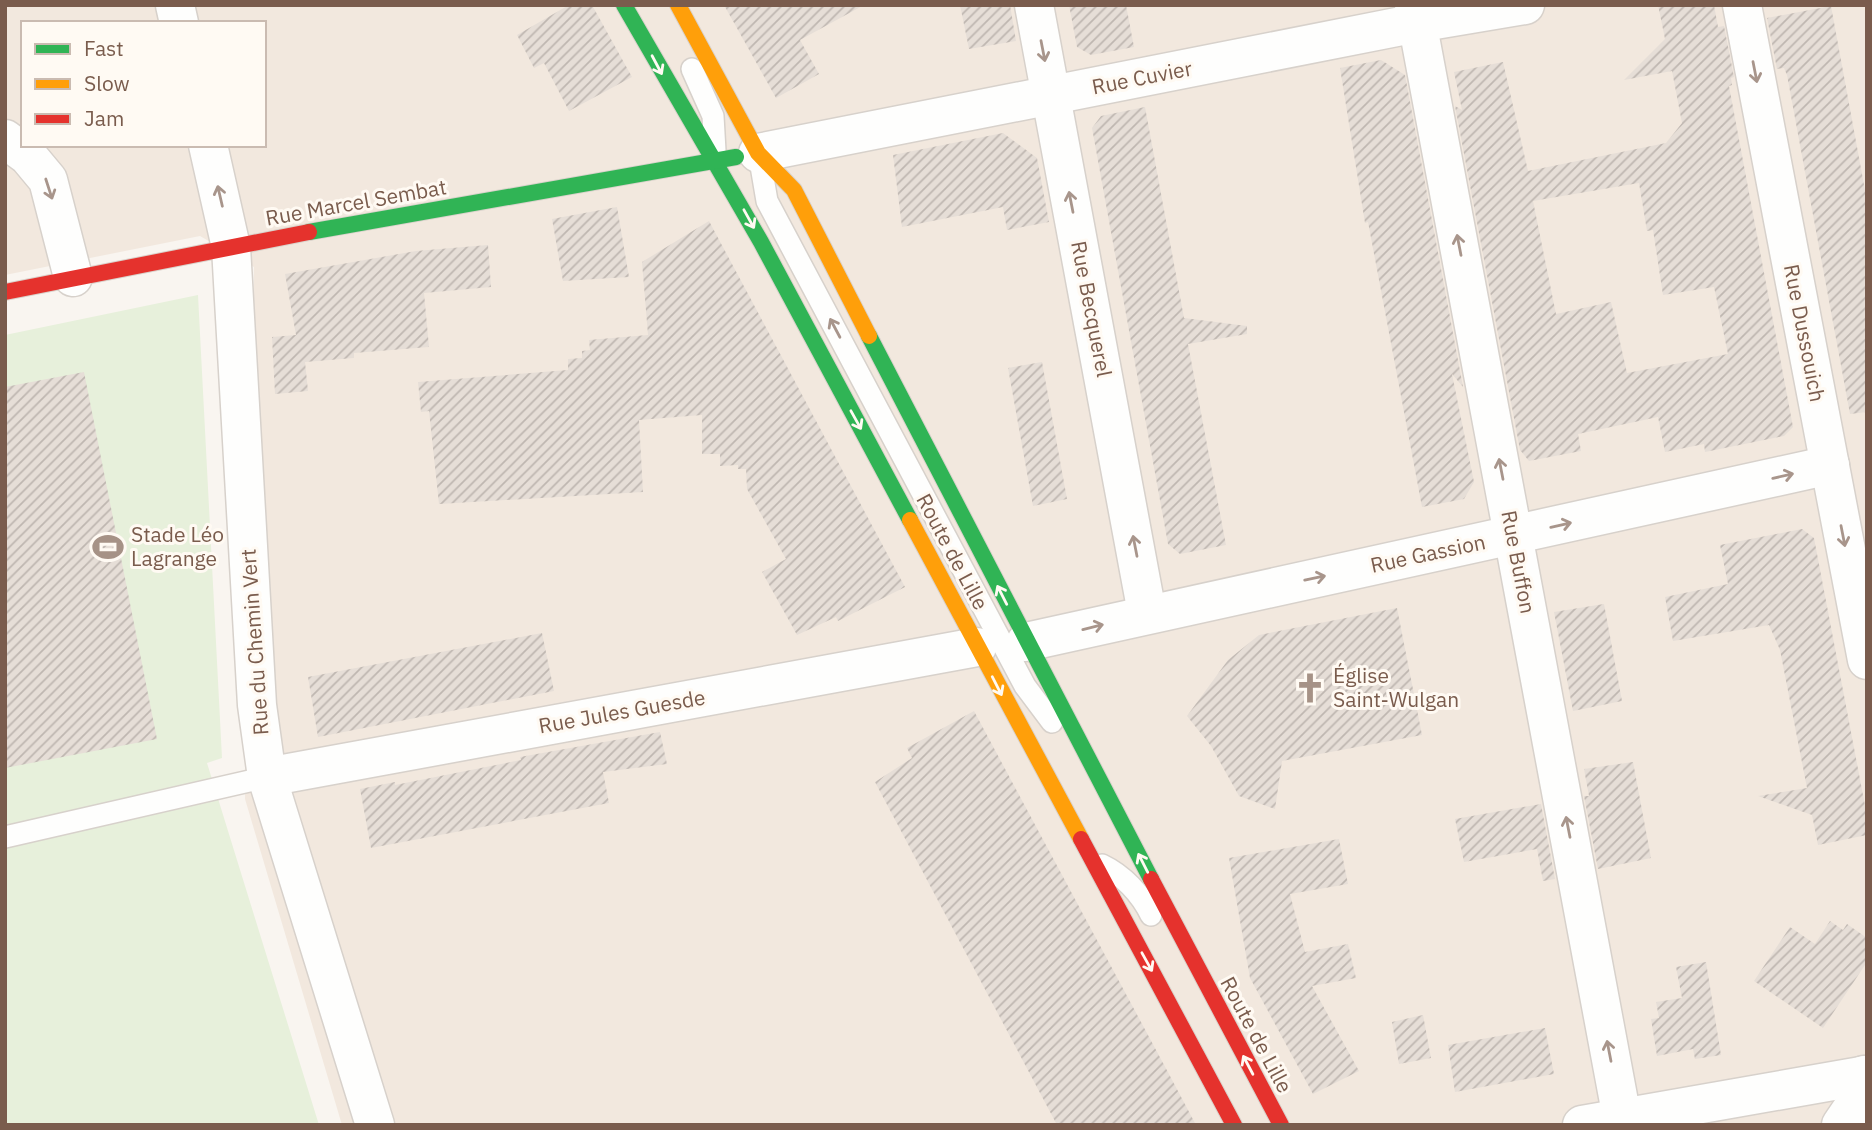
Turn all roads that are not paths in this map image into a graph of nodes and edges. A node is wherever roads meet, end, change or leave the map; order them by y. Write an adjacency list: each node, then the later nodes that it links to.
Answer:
1 (624, 5): 12 (main road, Route de Lille, one-way to 12)
2 (658, 5): 12 (lane)
3 (678, 5): 11 (main road, Route de Lille)
4 (1034, 5): 8 (street, Rue Becquerel, one-way to 8)
5 (1525, 5): 7 (street, Rue Cuvier)
6 (1742, 5): 16 (street, Rue Dussouich, one-way to 16)
7 (1415, 14): 8 (street, Rue Cuvier); 17 (street, Rue Buffon, one-way to 7)
8 (1051, 96): 11 (street, Rue Cuvier); 18 (street, Rue Becquerel, one-way to 8)
9 (5, 139): 14 (street, one-way to 14)
10 (208, 147): 13 (street, Rue du Chemin Vert, one-way to 10)
11 (758, 153): 12 (main road, Rue Marcel Sembat); 19 (main road, Route de Lille, one-way to 11); 22 (lane, one-way to 11)
12 (715, 160): 13 (main road, Rue Marcel Sembat); 20 (main road, Route de Lille, one-way to 20)
13 (232, 247): 14 (main road, Rue Marcel Sembat); 23 (street, Rue du Chemin Vert)
14 (73, 277): 15 (main road, Rue Marcel Sembat)
15 (5, 292)
16 (1830, 465): 17 (street, Rue Gassion, one-way to 16); 21 (street, Rue Dussouich, one-way to 21)
17 (1513, 536): 18 (street, Rue Gassion, one-way to 17); 27 (street, Rue Buffon, one-way to 17)
18 (1147, 613): 19 (street, Rue Gassion, one-way to 18)
19 (1026, 642): 22 (main road, Route de Lille)
20 (977, 647): 23 (street, Rue Jules Guesde); 25 (main road, Route de Lille, one-way to 25)
21 (1867, 660)
22 (1080, 742): 31 (main road, Route de Lille, one-way to 22)
23 (267, 777): 24 (lane); 28 (street, Rue du Chemin Vert)
24 (5, 837)
25 (1090, 859): 29 (main road, Route de Lille, one-way to 29); 30 (lane)
26 (1866, 1075): 27 (street); 33 (street)
27 (1622, 1118): 32 (street)
28 (375, 1125)
29 (1234, 1125)
30 (1260, 1125)
31 (1280, 1125)
32 (1582, 1125)
33 (1841, 1125)

